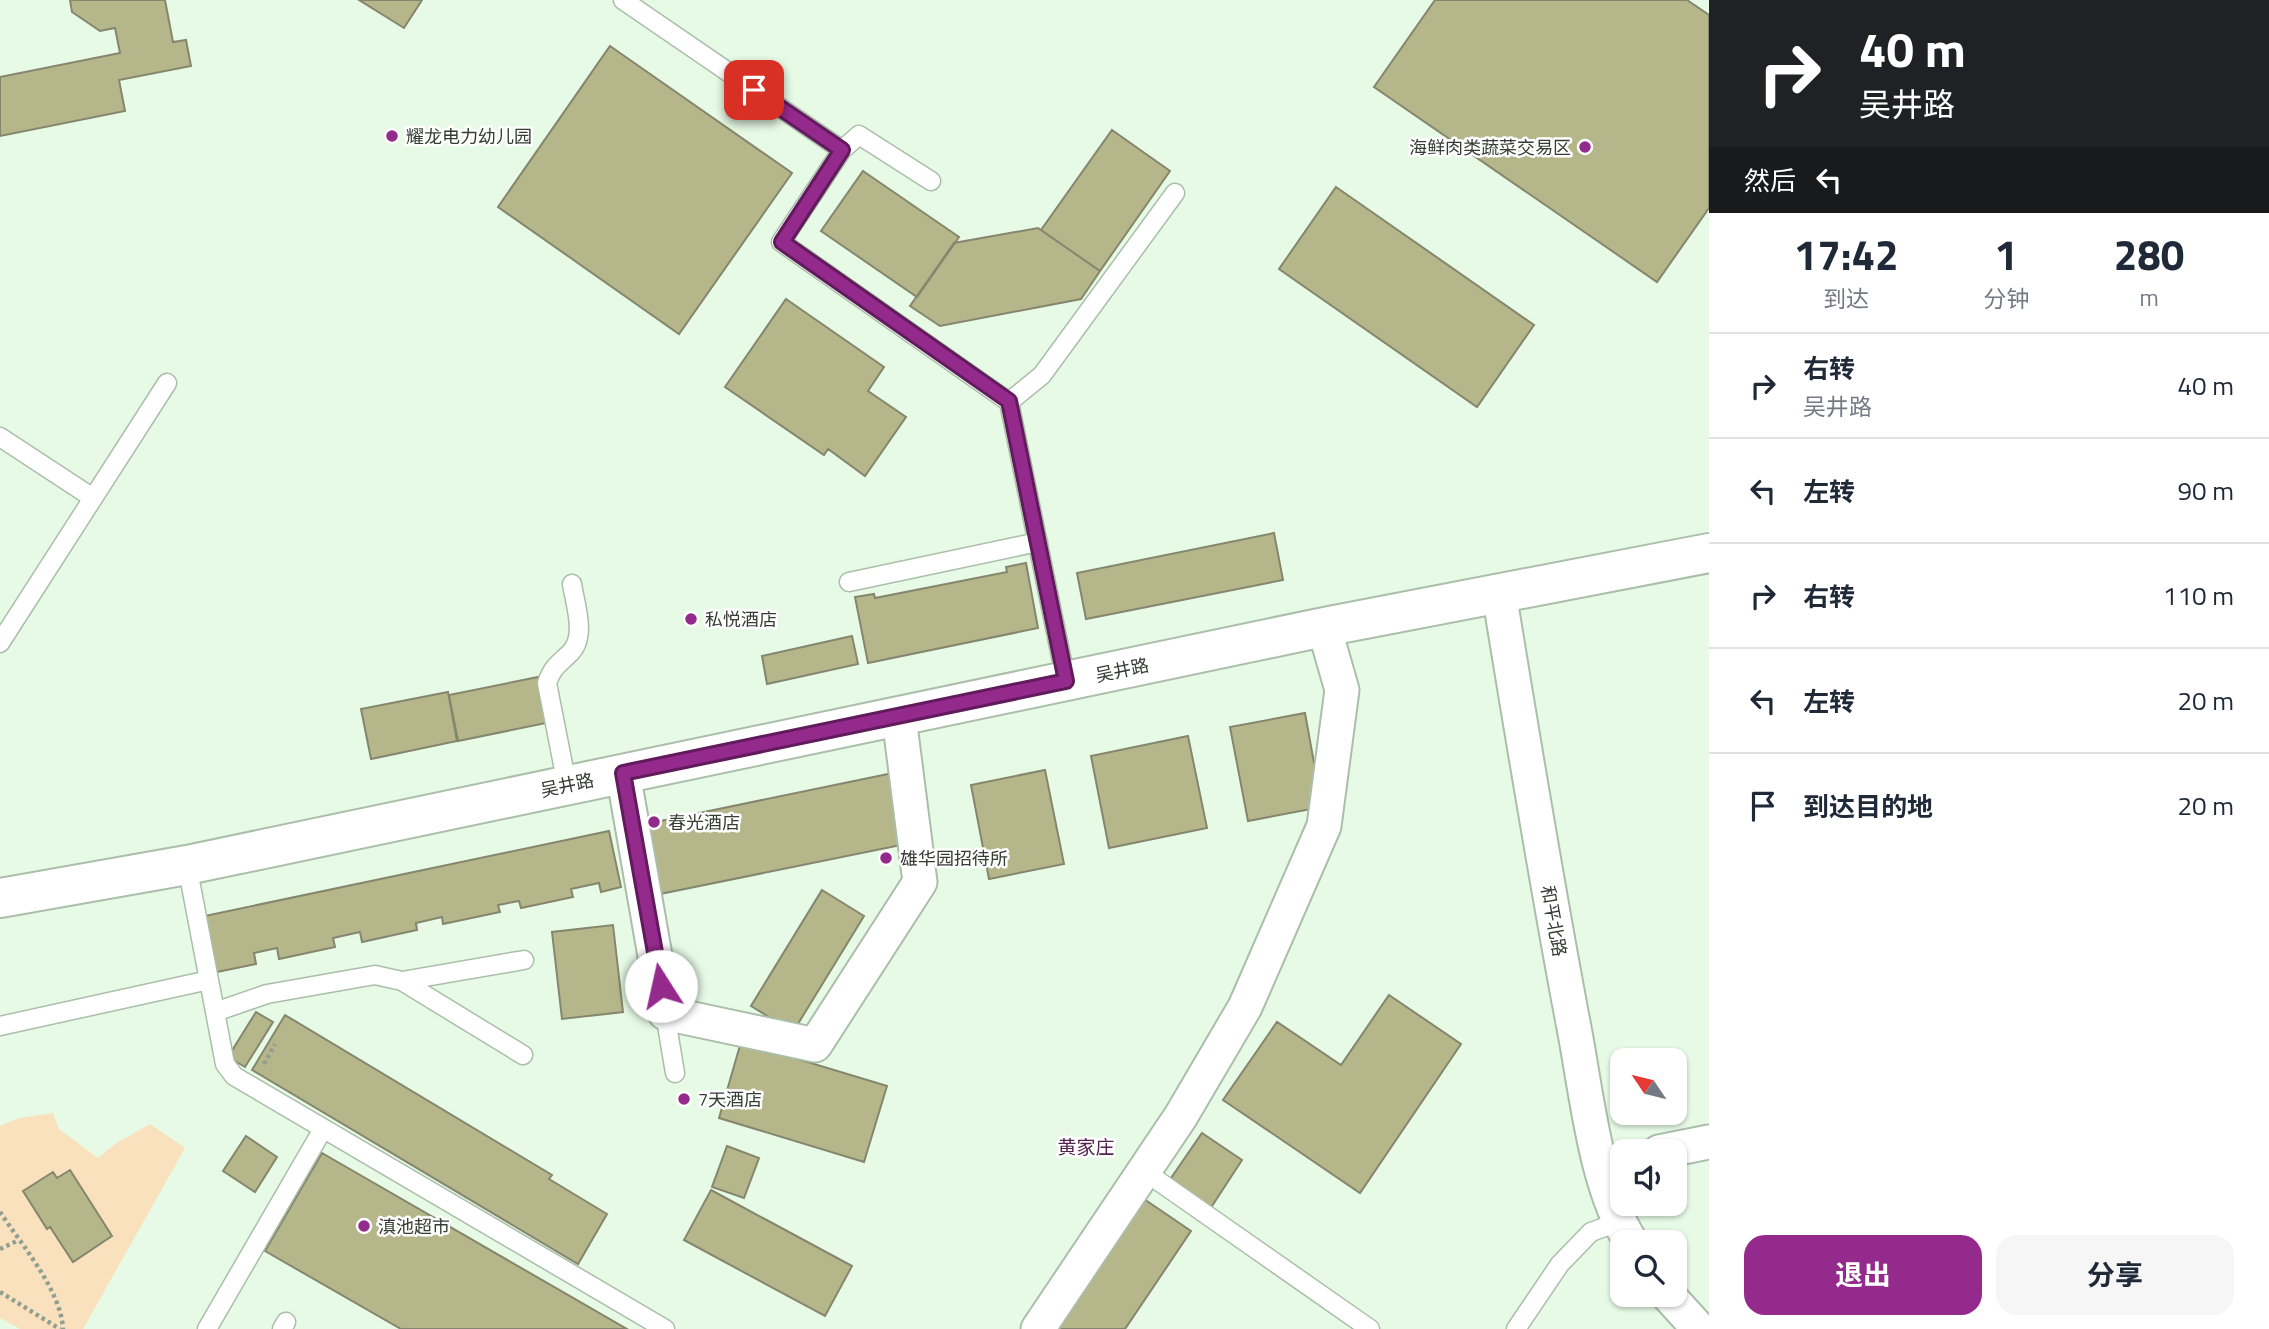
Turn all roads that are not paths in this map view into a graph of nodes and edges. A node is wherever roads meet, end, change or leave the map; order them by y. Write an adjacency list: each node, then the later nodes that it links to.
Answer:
1 (624, 0): 2 (lane)
2 (842, 150): 3 (lane); 6 (lane)
3 (930, 181)
4 (1175, 192): 6 (lane)
5 (167, 383): 8 (lane)
6 (1009, 401): 9 (lane)
7 (0, 437): 8 (lane)
8 (93, 498): 15 (lane)
9 (1038, 542): 11 (lane); 16 (lane)
10 (1709, 553): 13 (street, 吴井路)
11 (849, 582)
12 (572, 584): 19 (lane)
13 (1499, 593): 14 (street, 吴井路); 33 (street, 和平北路)
14 (1324, 627): 16 (street, 吴井路); 34 (street)
15 (0, 643)
16 (1066, 681): 17 (street, 吴井路)
17 (899, 717): 18 (street, 吴井路); 26 (street)
18 (623, 773): 19 (street, 吴井路); 26 (street)
19 (567, 785): 20 (street, 吴井路)
20 (187, 865): 21 (street, 吴井路); 23 (lane)
21 (0, 898)
22 (524, 961): 24 (lane)
23 (209, 980): 25 (lane); 27 (lane)
24 (402, 981): 25 (lane); 28 (lane)
25 (215, 1012): 30 (lane)
26 (665, 1013): 29 (lane)
27 (0, 1026)
28 (523, 1055)
29 (675, 1073)
30 (323, 1129): 37 (lane); 38 (lane)
31 (1709, 1142): 32 (street)
32 (1687, 1146)
33 (1610, 1161)
34 (1144, 1171): 39 (street); 40 (lane)
35 (1610, 1232): 41 (lane)
36 (1679, 1307): 42 (street)
37 (207, 1329)
38 (665, 1329)
39 (1038, 1329)
40 (1370, 1329)
41 (1516, 1329)
42 (1699, 1329)

